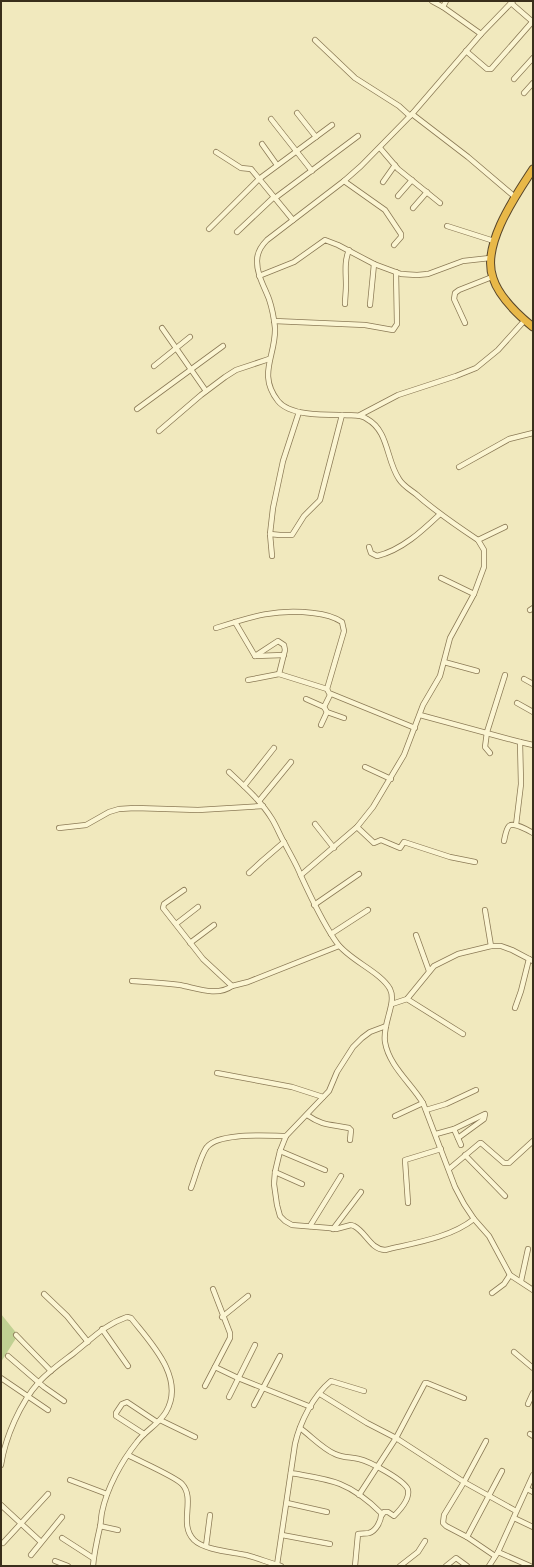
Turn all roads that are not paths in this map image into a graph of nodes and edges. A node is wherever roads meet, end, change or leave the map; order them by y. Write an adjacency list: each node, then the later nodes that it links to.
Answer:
1 (432, 1): 4 (street)
2 (446, 1): 4 (street)
3 (512, 2): 5 (street); 6 (street)
4 (443, 7): 6 (street)
5 (533, 22): 8 (street)
6 (480, 34): 8 (street)
7 (315, 40): 14 (street)
8 (466, 51): 14 (street)
9 (533, 58): 10 (street)
10 (514, 79)
11 (533, 83): 12 (street)
12 (524, 93)
13 (297, 113): 18 (street)
14 (411, 115): 20 (street); 33 (street)
15 (271, 119): 21 (street)
16 (332, 125): 18 (street)
17 (358, 136): 26 (street)
18 (316, 137): 21 (street)
19 (262, 144): 23 (street)
20 (380, 148): 24 (street); 29 (street)
21 (297, 151): 23 (street); 26 (street)
22 (216, 152): 27 (street)
23 (278, 165): 27 (street)
24 (395, 165): 28 (street); 30 (street)
25 (533, 169): 33 (highway)
26 (312, 171): 34 (street)
27 (259, 179): 34 (street); 39 (street)
28 (412, 180): 31 (street); 32 (street)
29 (344, 182): 37 (street); 42 (street)
30 (382, 182)
31 (426, 192): 35 (street); 36 (street)
32 (398, 196)
33 (515, 197): 41 (highway)
34 (274, 198): 37 (street); 40 (street)
35 (440, 203)
36 (413, 208)
37 (293, 220): 47 (street)
38 (447, 226): 41 (street)
39 (209, 229)
40 (237, 232)
41 (494, 241): 44 (highway)
42 (394, 245)
43 (349, 250): 45 (street); 47 (street); 49 (street)
44 (490, 258): 46 (street); 48 (highway)
45 (374, 264): 46 (street); 50 (street)
46 (396, 272): 52 (street)
47 (259, 276): 52 (street)
48 (492, 277): 51 (highway); 53 (street)
49 (344, 304)
50 (370, 305)
51 (525, 320): 54 (highway); 65 (street)
52 (274, 321): 59 (street)
53 (464, 323)
54 (533, 327)
55 (162, 328): 58 (street)
56 (190, 337): 58 (street)
57 (223, 346): 61 (street)
58 (176, 348): 60 (street); 61 (street)
59 (269, 359): 62 (street); 64 (street)
60 (154, 366)
61 (191, 369): 62 (street); 63 (street)
62 (206, 391): 67 (street)
63 (137, 409)
64 (299, 412): 66 (street); 72 (street)
65 (360, 415): 66 (street); 70 (street)
66 (342, 416): 72 (street)
67 (159, 430)
68 (533, 433): 69 (street)
69 (459, 467)
70 (440, 514): 73 (street); 74 (street)
71 (505, 527): 73 (street)
72 (270, 534): 75 (street)
73 (478, 540): 77 (street)
74 (369, 547)
75 (272, 556)
76 (442, 578): 77 (street)
77 (474, 594): 82 (street)
78 (235, 622): 79 (street); 81 (street); 89 (street)
79 (216, 628)
80 (284, 655): 81 (street); 81 (street); 84 (street)
81 (255, 656)
82 (444, 662): 83 (street); 96 (street)
83 (477, 671)
84 (279, 674): 87 (street); 89 (street)
85 (505, 675): 100 (street)
86 (524, 679): 88 (street)
87 (248, 680)
88 (533, 684)
89 (327, 689): 90 (street)
90 (330, 695): 93 (street); 99 (street)
91 (306, 699): 93 (street)
92 (517, 703): 95 (street)
93 (324, 707): 94 (street)
94 (327, 712): 97 (street); 98 (street)
95 (533, 712)
96 (420, 715): 99 (street); 100 (street)
97 (344, 718)
98 (321, 724)
99 (415, 728): 108 (street)
100 (487, 732): 101 (street); 104 (street)
101 (520, 742): 102 (street); 113 (street)
102 (533, 745)
103 (274, 748): 109 (street)
104 (490, 753)
105 (290, 762): 110 (street)
106 (365, 767): 108 (street)
107 (229, 772): 109 (street)
108 (391, 780): 114 (street)
109 (244, 786): 110 (street)
110 (259, 801): 111 (street)
111 (263, 806): 115 (street); 118 (street)
112 (315, 824): 119 (street)
113 (516, 824): 116 (street); 117 (street)
114 (357, 827): 119 (street); 120 (street)
115 (59, 828)
116 (533, 833)
117 (504, 841)
118 (284, 842): 121 (street); 123 (street)
119 (334, 848): 123 (street)
120 (475, 862)
121 (250, 873)
122 (359, 874): 125 (street)
123 (301, 876): 125 (street)
124 (184, 890): 129 (street)
125 (314, 905): 131 (street)
126 (198, 907): 129 (street)
127 (368, 910): 131 (street)
128 (485, 910): 135 (street)
129 (176, 924): 133 (street)
130 (214, 925): 133 (street)
131 (331, 934): 134 (street)
132 (416, 935): 137 (street)
133 (190, 942): 139 (street)
134 (339, 946): 139 (street); 141 (street)
135 (492, 946): 136 (street); 137 (street)
136 (531, 960): 142 (street)
137 (429, 971): 140 (street)
138 (132, 981): 139 (street)
139 (232, 986)
140 (407, 999): 141 (street); 144 (street)
141 (392, 1004): 143 (street)
142 (515, 1008)
143 (386, 1026): 147 (street); 148 (street)
144 (463, 1034)
145 (217, 1073): 147 (street)
146 (476, 1090): 149 (street)
147 (323, 1097): 150 (street)
148 (423, 1103): 149 (street); 151 (street)
149 (426, 1110): 153 (street)
150 (307, 1115): 154 (street); 156 (street)
151 (395, 1116)
152 (454, 1129): 153 (street); 155 (street); 155 (street)
153 (436, 1134): 159 (street)
154 (286, 1136): 160 (street); 167 (street)
155 (458, 1138): 158 (street)
156 (350, 1140)
157 (533, 1141): 161 (street)
158 (461, 1145)
159 (441, 1149): 163 (street); 170 (street)
160 (280, 1151): 162 (street); 164 (street)
161 (465, 1155): 163 (street); 169 (street)
162 (325, 1170)
163 (449, 1170): 171 (street)
164 (276, 1172): 166 (street); 172 (street)
165 (341, 1176): 172 (street)
166 (302, 1184)
167 (191, 1188)
168 (361, 1192): 173 (street)
169 (505, 1196)
170 (408, 1203)
171 (474, 1219): 173 (street); 175 (street)
172 (310, 1226): 173 (street)
173 (333, 1229)
174 (528, 1249): 176 (street)
175 (510, 1275): 176 (street); 179 (street)
176 (521, 1281): 178 (street)
177 (213, 1289): 182 (street)
178 (533, 1290)
179 (492, 1293)
180 (44, 1294): 185 (street)
181 (248, 1296): 182 (street)
182 (222, 1317): 191 (street)
183 (102, 1329): 185 (street); 190 (street); 210 (street)
184 (16, 1335): 193 (street)
185 (88, 1342): 193 (street)
186 (255, 1345): 195 (street)
187 (514, 1352): 192 (street)
188 (8, 1356): 196 (street)
189 (280, 1356): 198 (street)
190 (128, 1366)
191 (215, 1367): 195 (street); 197 (street)
192 (533, 1368)
193 (51, 1371): 196 (street)
194 (1, 1378): 202 (street)
195 (238, 1378): 198 (street); 203 (street)
196 (39, 1382): 202 (street); 205 (street)
197 (205, 1386)
198 (263, 1388): 207 (street); 208 (street)
199 (364, 1391): 201 (street)
200 (533, 1393): 206 (street)
201 (320, 1394): 208 (street); 214 (street)
202 (27, 1396): 209 (street); 217 (street)
203 (229, 1397)
204 (464, 1398): 214 (street)
205 (64, 1401)
206 (528, 1404)
207 (254, 1405)
208 (311, 1407): 211 (street)
209 (48, 1410)
210 (158, 1421): 212 (street); 212 (street); 213 (street)
211 (300, 1428): 218 (street); 220 (street)
212 (144, 1434): 216 (street)
213 (195, 1437)
214 (396, 1438): 218 (street); 223 (street)
215 (486, 1441): 223 (street)
216 (128, 1455): 227 (street); 249 (street)
217 (1, 1465)
218 (378, 1467): 228 (street); 235 (street)
219 (502, 1471): 229 (street)
220 (291, 1473): 228 (street); 230 (street)
221 (533, 1475): 224 (street)
222 (70, 1480): 227 (street)
223 (464, 1482): 229 (street); 243 (street)
224 (527, 1489): 225 (street); 232 (street)
225 (533, 1492)
226 (48, 1494): 238 (street)
227 (107, 1494): 239 (street)
228 (359, 1495): 235 (street)
229 (489, 1496): 232 (street); 243 (street)
230 (287, 1503): 233 (street); 242 (street)
231 (1, 1505): 238 (street)
232 (516, 1511): 237 (street)
233 (327, 1512)
234 (210, 1515): 249 (street)
235 (382, 1515): 257 (street)
236 (62, 1517): 246 (street)
237 (514, 1518): 240 (street); 250 (street)
238 (21, 1524): 246 (street); 247 (street)
239 (100, 1526): 241 (street); 252 (street)
240 (533, 1527)
241 (118, 1530)
242 (282, 1535): 248 (street); 254 (street)
243 (467, 1537): 250 (street)
244 (62, 1538): 252 (street)
245 (425, 1541): 258 (street)
246 (41, 1542): 251 (street)
247 (3, 1543)
248 (330, 1544)
249 (206, 1546): 254 (street)
250 (497, 1554): 261 (street); 262 (street)
251 (31, 1555)
252 (93, 1558): 256 (street)
253 (55, 1561): 255 (street)
254 (279, 1565)
255 (68, 1566)
256 (93, 1566)
257 (355, 1566)
258 (400, 1566)
259 (446, 1566): 260 (street)
260 (467, 1566)
261 (489, 1566)
262 (530, 1566)

